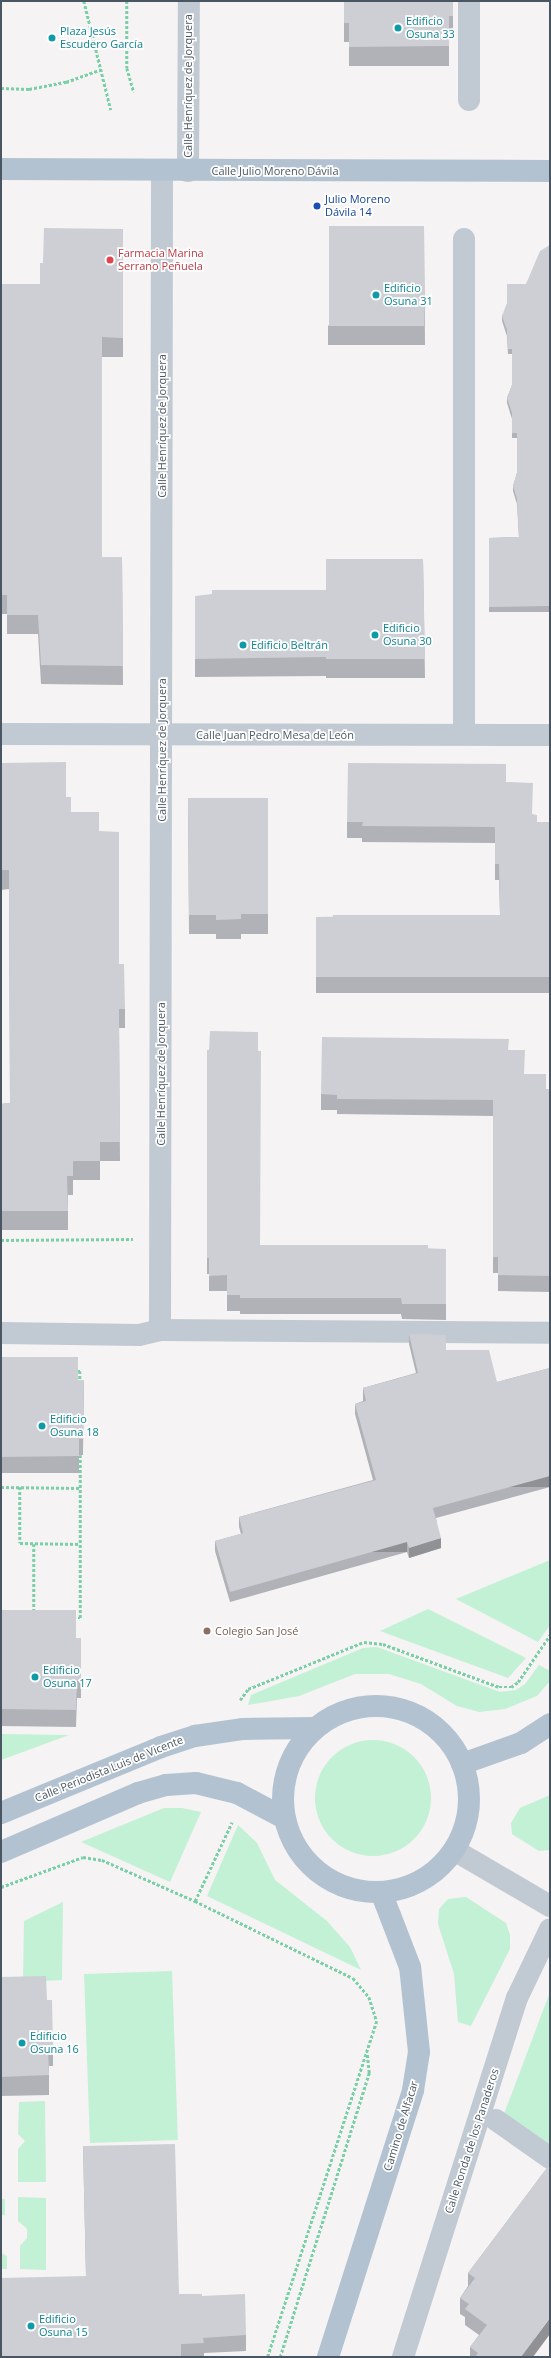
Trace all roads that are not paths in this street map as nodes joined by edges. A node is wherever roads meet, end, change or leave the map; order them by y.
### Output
1 (189, 1) edge
2 (469, 1) edge
3 (469, 100) dead end
4 (1, 169) edge
5 (162, 170) junction
6 (188, 171) junction
7 (550, 171) edge
8 (464, 239) dead end
9 (1, 734) edge
10 (464, 734) junction
11 (550, 734) edge
12 (162, 735) junction
13 (160, 1330) junction
14 (1, 1333) edge
15 (550, 1333) edge
16 (550, 1724) edge
17 (315, 1728) junction
18 (462, 1764) junction
19 (1, 1813) edge
20 (284, 1818) junction
21 (454, 1850) junction
22 (1, 1852) edge
23 (382, 1892) junction
24 (550, 1906) edge
25 (550, 1929) edge
26 (496, 2120) dead end
27 (550, 2158) edge
28 (328, 2357) edge
29 (403, 2357) edge

1 - 6 street, Calle Henríquez de Jorquera
2 - 3 street
4 - 5 main road, Calle Julio Moreno Dávila
5 - 6 main road, Calle Julio Moreno Dávila
5 - 12 street, Calle Henríquez de Jorquera
6 - 7 main road, Calle Julio Moreno Dávila
8 - 10 street
9 - 12 street, Calle Juan Pedro Mesa de León
10 - 11 street, Calle Juan Pedro Mesa de León
10 - 12 street, Calle Juan Pedro Mesa de León
12 - 13 street, Calle Henríquez de Jorquera
13 - 14 street
13 - 15 street
16 - 18 main road
17 - 18 main road
17 - 19 main road, Calle Periodista Luis de Vicente
17 - 20 main road
18 - 21 main road
20 - 22 main road
20 - 23 main road
21 - 23 main road
21 - 24 street
23 - 28 main road, Camino de Alfacar
25 - 29 street, Calle Ronda de los Panaderos
26 - 27 street

